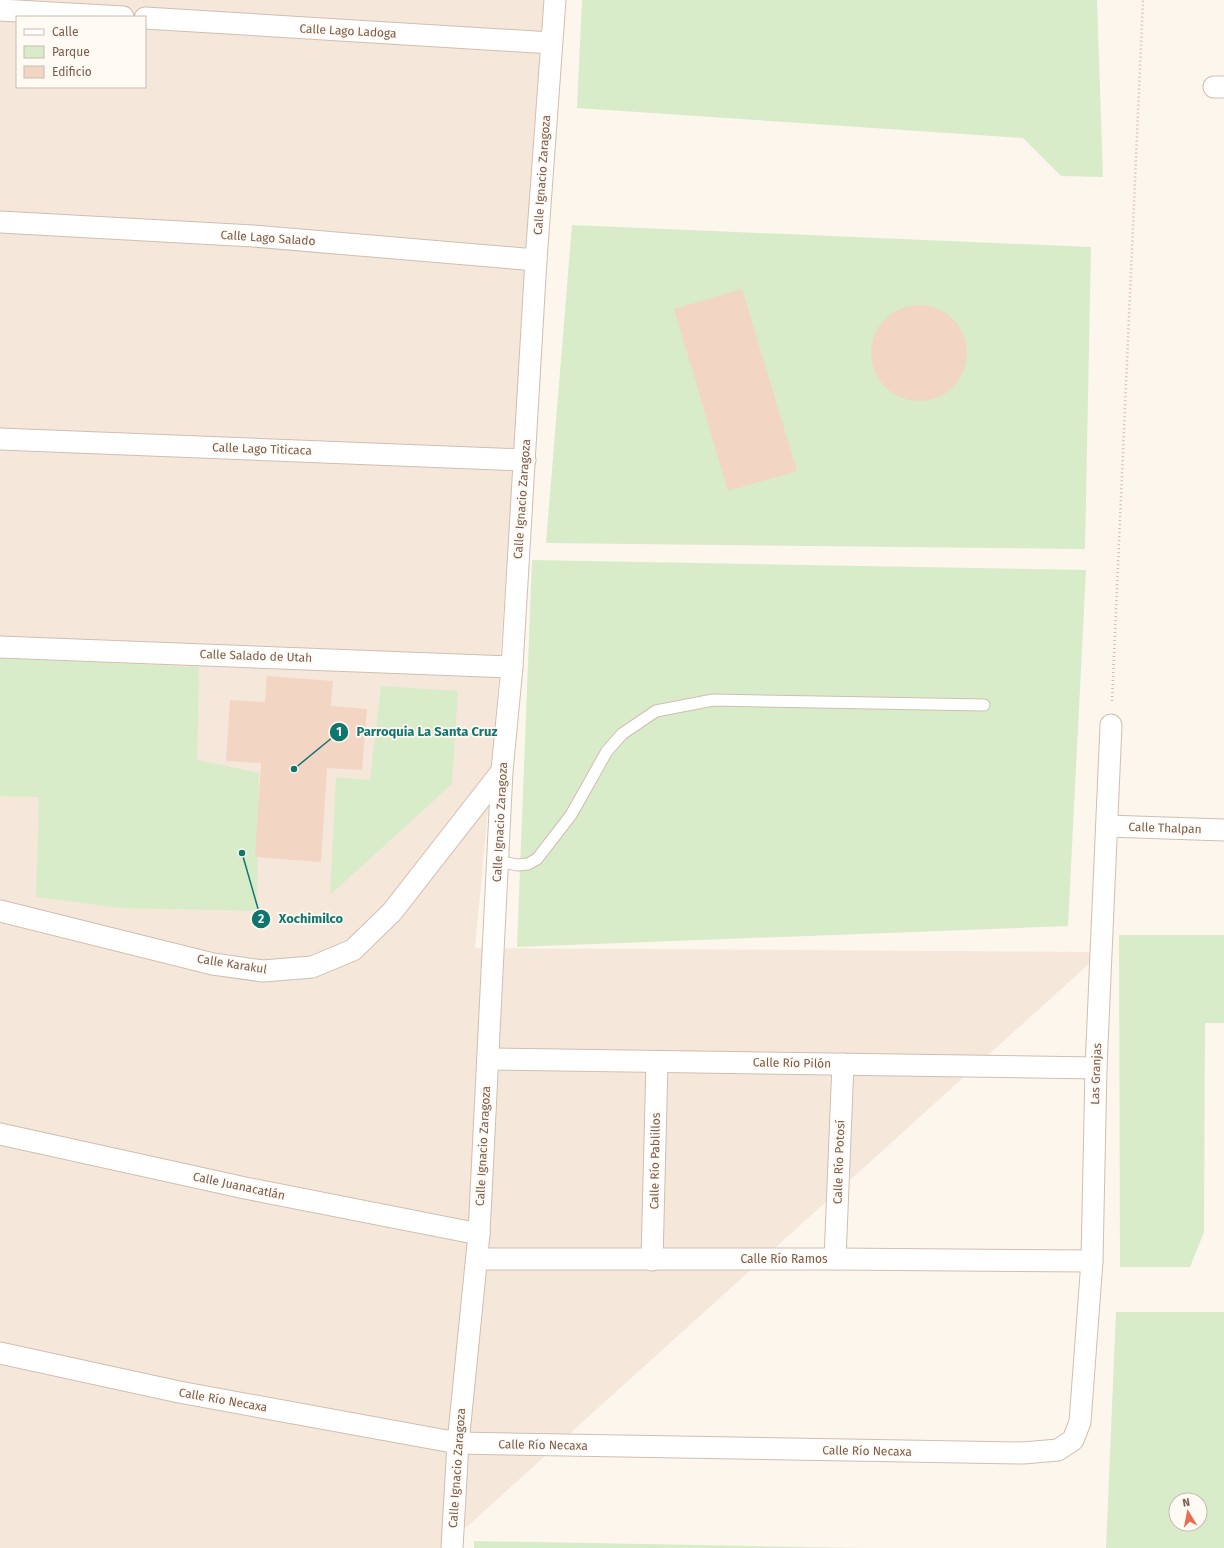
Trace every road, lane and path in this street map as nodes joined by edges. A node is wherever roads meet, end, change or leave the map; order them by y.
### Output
1 (554, 0) edge
2 (1143, 0) edge
3 (0, 10) edge
4 (105, 16) edge
5 (146, 18) edge
6 (551, 43) junction
7 (0, 222) edge
8 (536, 260) junction
9 (0, 439) edge
10 (525, 460) junction
11 (0, 647) edge
12 (512, 667) junction
13 (984, 704) dead end
14 (1111, 725) joint
15 (502, 771) junction
16 (1107, 826) junction
17 (1224, 830) edge
18 (497, 861) junction
19 (0, 911) edge
20 (488, 1059) junction
21 (657, 1062) junction
22 (843, 1064) junction
23 (1096, 1068) junction
24 (0, 1134) edge
25 (479, 1234) junction
26 (477, 1259) junction
27 (835, 1259) junction
28 (652, 1260) junction
29 (1092, 1261) junction
30 (0, 1353) edge
31 (1080, 1422) joint
32 (458, 1443) junction
33 (452, 1548) edge

1 - 6 street, Calle Ignacio Zaragoza
2 - 14 path
3 - 4 street
5 - 6 street, Calle Lago Ladoga
6 - 8 street, Calle Ignacio Zaragoza
7 - 8 street, Calle Lago Salado
8 - 10 street, Calle Ignacio Zaragoza
9 - 10 street, Calle Lago Titicaca
10 - 12 street, Calle Ignacio Zaragoza
11 - 12 street, Calle Salado de Utah
12 - 15 street, Calle Ignacio Zaragoza
13 - 18 lane
14 - 16 street, Las Granjas
15 - 18 street, Calle Ignacio Zaragoza
15 - 19 street, Calle Karakul
16 - 17 street, Calle Thalpan
16 - 23 street, Las Granjas
18 - 20 street, Calle Ignacio Zaragoza
20 - 21 street, Calle Río Pilón
20 - 25 street, Calle Ignacio Zaragoza
21 - 22 street, Calle Río Pilón
21 - 28 street, Calle Río Pablillos
22 - 23 street, Calle Río Pilón
22 - 27 street, Calle Río Potosí
23 - 29 street, Las Granjas
24 - 25 street, Calle Juanacatlán
25 - 26 street, Calle Ignacio Zaragoza
26 - 28 street, Calle Río Ramos
26 - 32 street, Calle Ignacio Zaragoza
27 - 28 street, Calle Río Ramos
27 - 29 street, Calle Río Ramos
29 - 31 street, Las Granjas
30 - 32 street, Calle Río Necaxa
31 - 32 street, Calle Río Necaxa
32 - 33 street, Calle Ignacio Zaragoza

